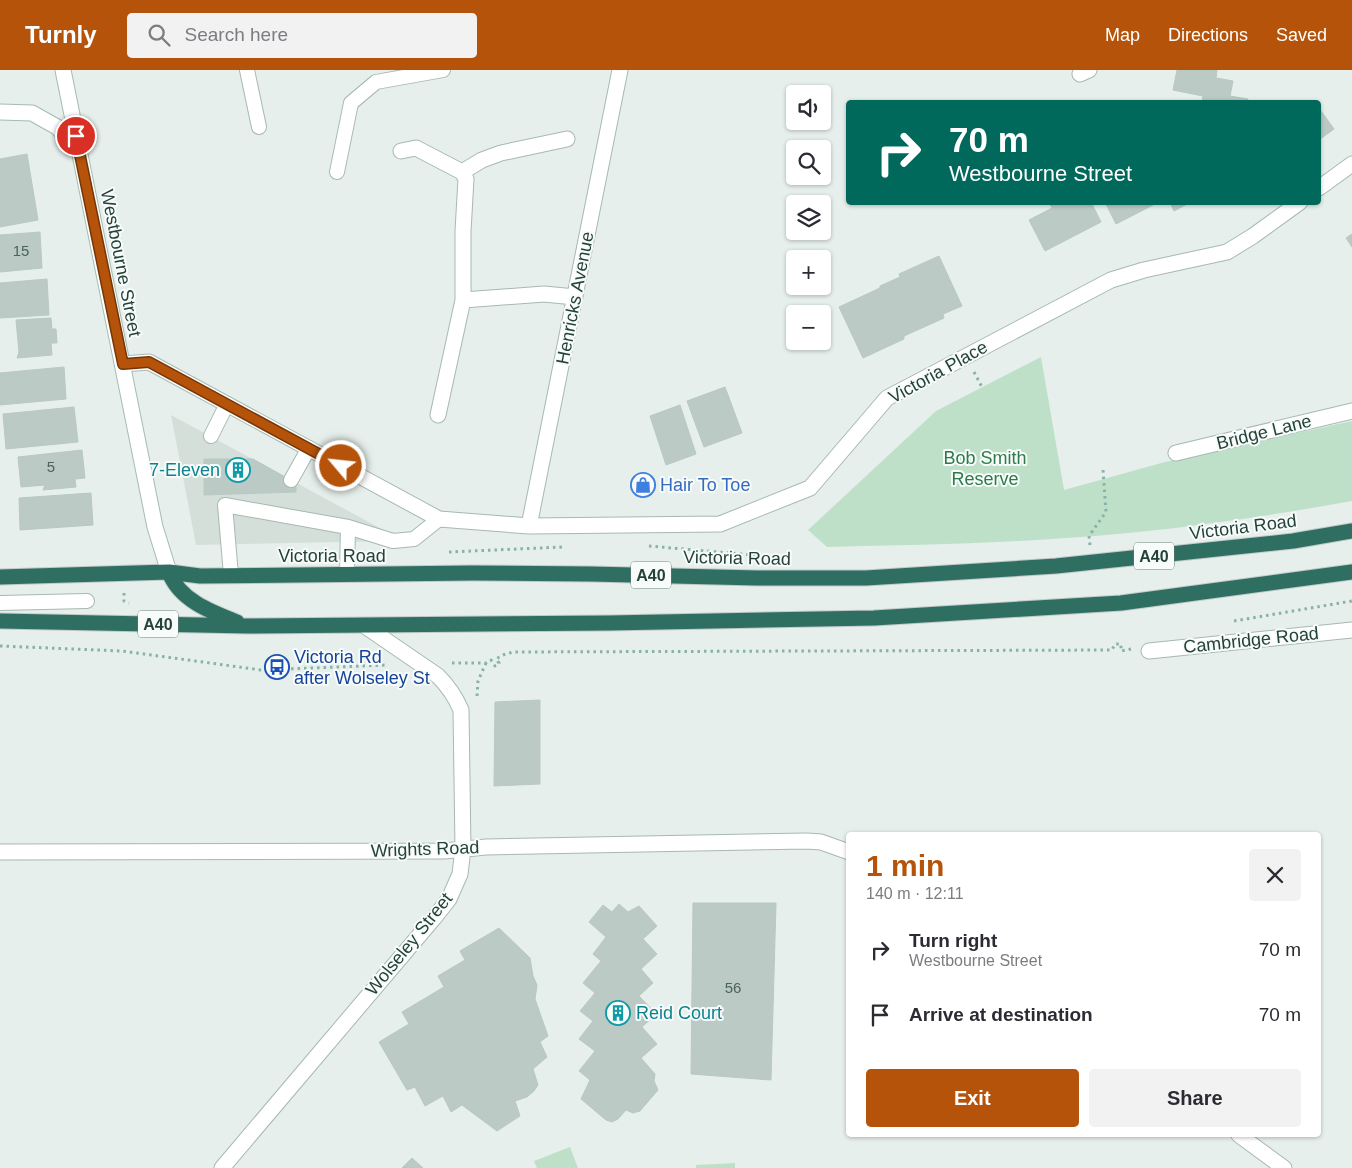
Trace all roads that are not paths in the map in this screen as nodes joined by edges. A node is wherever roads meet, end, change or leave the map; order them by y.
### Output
1 (63, 70) edge
2 (247, 70) edge
3 (443, 70) edge
4 (620, 70) edge
5 (0, 112) edge
6 (258, 127) dead end
7 (567, 139) dead end
8 (401, 151) dead end
9 (80, 152) junction
10 (1352, 164) edge
11 (337, 172) dead end
12 (462, 172) junction
13 (1321, 187) edge
14 (1296, 205) edge
15 (575, 297) junction
16 (463, 300) junction
17 (123, 364) junction
18 (227, 404) junction
19 (1352, 411) edge
20 (438, 416) dead end
21 (211, 436) dead end
22 (309, 448) junction
23 (1176, 453) dead end
24 (291, 480) dead end
25 (439, 519) junction
26 (529, 526) junction
27 (348, 527) junction
28 (1352, 531) edge
29 (169, 572) junction
30 (1352, 572) edge
31 (347, 574) junction
32 (231, 575) junction
33 (0, 577) edge
34 (87, 601) dead end
35 (0, 603) edge
36 (0, 621) edge
37 (248, 626) junction
38 (365, 626) junction
39 (1352, 630) edge
40 (1149, 651) dead end
41 (463, 849) junction
42 (846, 851) edge
43 (0, 852) edge
44 (1242, 1137) edge
45 (222, 1168) edge
46 (1284, 1168) edge

1 - 9 street, Westbourne Street
2 - 6 lane
3 - 11 lane
4 - 15 street, Henricks Avenue
5 - 9 street
7 - 12 street
8 - 12 street
9 - 17 street, Westbourne Street
10 - 13 street
12 - 16 street
14 - 26 street, Victoria Place
15 - 16 street
15 - 26 street, Henricks Avenue
16 - 20 street
17 - 18 street
17 - 29 street, Westbourne Street
18 - 21 lane
18 - 22 street
19 - 23 street, Bridge Lane
22 - 24 lane
22 - 25 street
25 - 26 street, Victoria Place
25 - 27 lane
27 - 31 lane
27 - 32 lane
28 - 31 highway, Victoria Road / A40
29 - 32 highway, Victoria Road / A40
29 - 33 highway, Victoria Road / A40
29 - 37 highway, Westbourne Street
30 - 38 highway, A40
31 - 32 highway, Victoria Road / A40
34 - 35 lane
36 - 37 highway, A40
37 - 38 highway, A40
38 - 41 street, Wolseley Street
39 - 40 street, Cambridge Road
41 - 42 street, Wrights Road
41 - 43 street, Wrights Road
41 - 45 street, Wolseley Street
44 - 46 street

